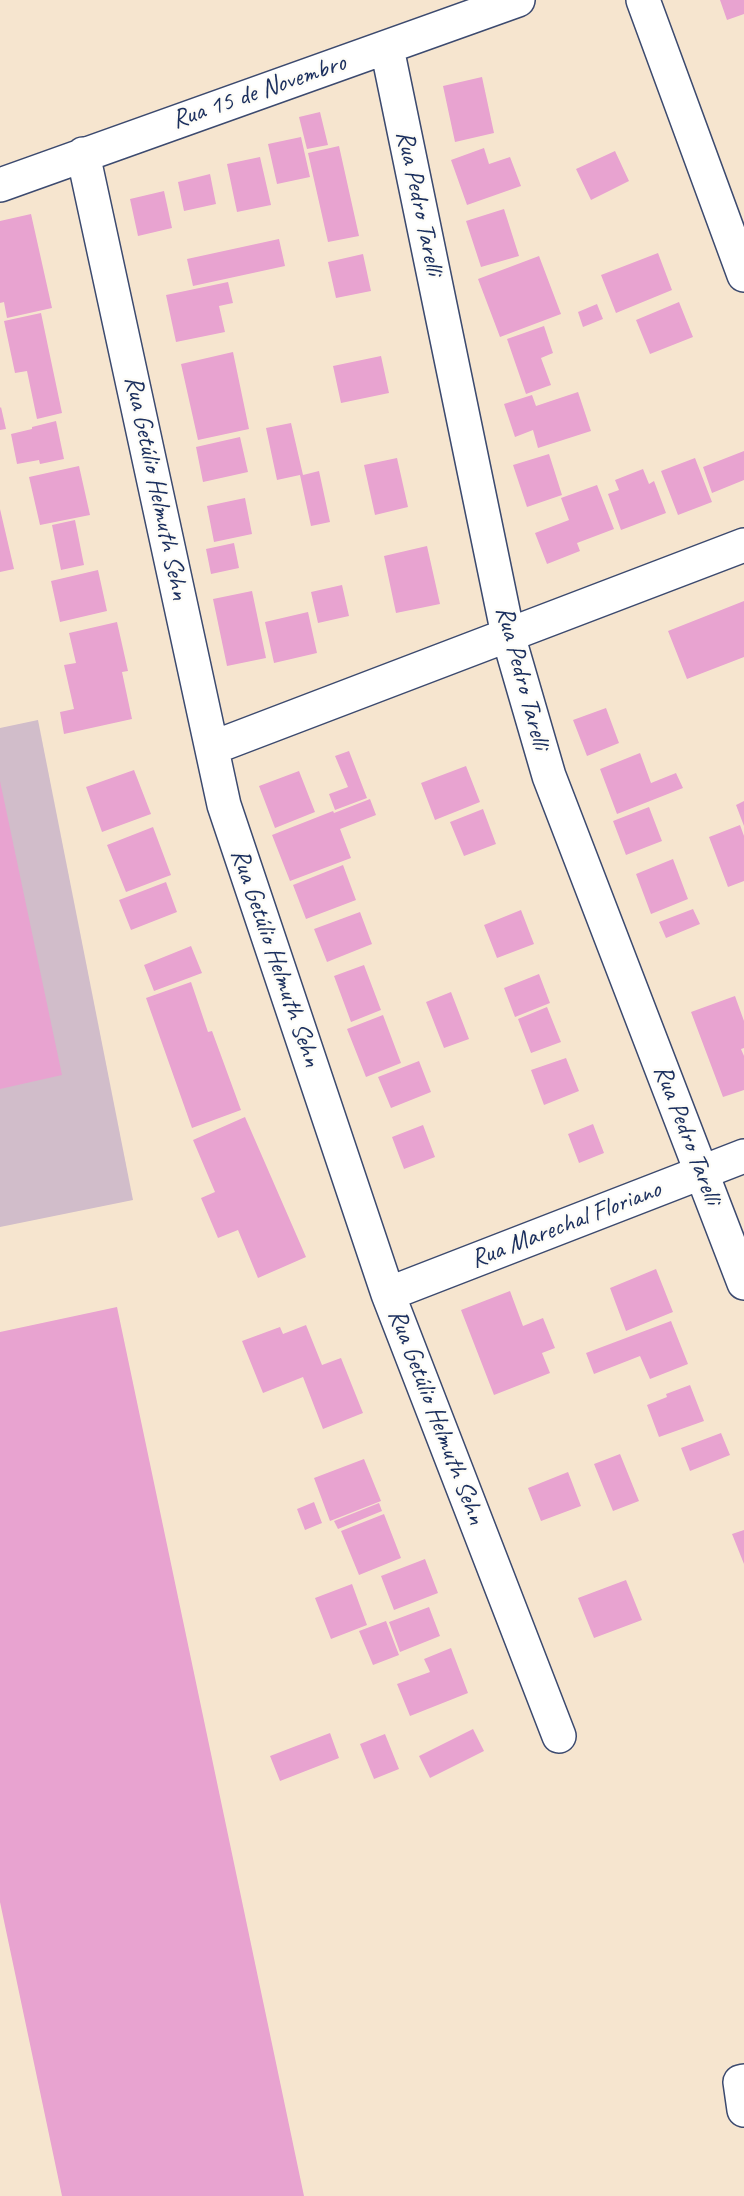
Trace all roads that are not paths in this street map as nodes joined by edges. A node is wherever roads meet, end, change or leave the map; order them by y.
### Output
1 (518, 0) edge
2 (643, 0) edge
3 (387, 48) junction
4 (83, 154) junction
5 (0, 185) edge
6 (744, 275) edge
7 (744, 545) edge
8 (508, 635) junction
9 (212, 748) junction
10 (744, 1156) edge
11 (701, 1172) junction
12 (744, 1283) edge
13 (388, 1294) junction
14 (559, 1736) dead end

1 - 3 street, Rua 15 de Novembro
2 - 6 street
3 - 4 street, Rua 15 de Novembro
3 - 8 street, Rua Pedro Tarelli
4 - 5 street, Rua 15 de Novembro
4 - 9 street, Rua Getúlio Helmuth Sehn
7 - 8 street
8 - 9 street
8 - 11 street, Rua Pedro Tarelli
9 - 13 street, Rua Getúlio Helmuth Sehn
10 - 11 street, Rua Marechal Floriano
11 - 12 street, Rua Pedro Tarelli
11 - 13 street, Rua Marechal Floriano
13 - 14 street, Rua Getúlio Helmuth Sehn

